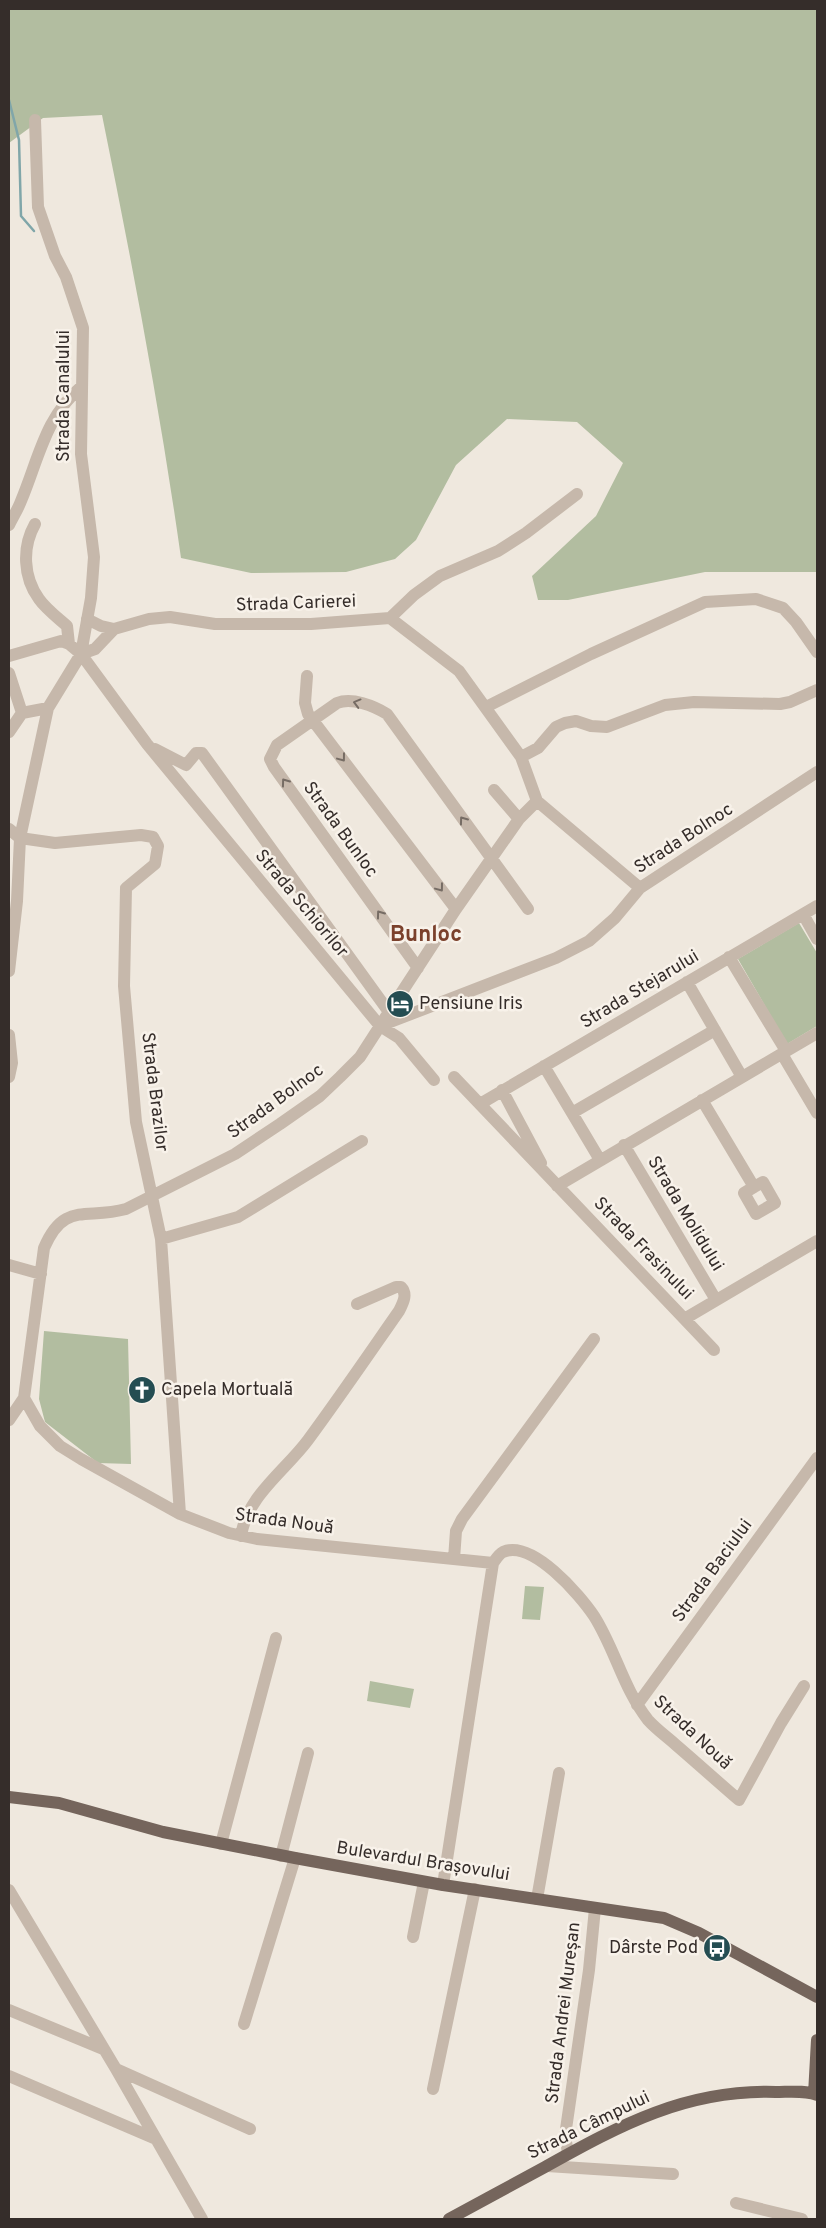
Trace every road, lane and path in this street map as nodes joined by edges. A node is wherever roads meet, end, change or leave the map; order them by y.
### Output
1 (34, 120) dead end
2 (82, 386) junction
3 (577, 494) dead end
4 (35, 524) dead end
5 (9, 525) edge
6 (390, 618) junction
7 (87, 619) junction
8 (114, 629) junction
9 (69, 644) junction
10 (817, 652) edge
11 (81, 654) junction
12 (9, 656) edge
13 (9, 673) edge
14 (306, 676) dead end
15 (817, 690) edge
16 (48, 708) junction
17 (486, 708) junction
18 (22, 713) junction
19 (313, 720) junction
20 (9, 732) edge
21 (147, 744) junction
22 (521, 757) junction
23 (817, 772) edge
24 (494, 790) dead end
25 (537, 801) junction
26 (519, 820) junction
27 (9, 829) edge
28 (20, 838) junction
29 (490, 860) junction
30 (640, 888) junction
31 (817, 906) edge
32 (456, 909) junction
33 (528, 909) dead end
34 (803, 914) junction
35 (817, 939) edge
36 (729, 957) junction
37 (418, 968) junction
38 (9, 971) edge
39 (687, 982) junction
40 (389, 1012) junction
41 (380, 1026) junction
42 (715, 1030) junction
43 (817, 1033) edge
44 (9, 1035) edge
45 (784, 1052) junction
46 (544, 1066) junction
47 (9, 1077) edge
48 (454, 1077) dead end
49 (742, 1077) junction
50 (434, 1080) dead end
51 (502, 1090) junction
52 (702, 1100) junction
53 (480, 1104) junction
54 (572, 1113) junction
55 (817, 1113) edge
56 (362, 1141) dead end
57 (624, 1145) junction
58 (600, 1160) junction
59 (545, 1173) junction
60 (556, 1186) junction
61 (754, 1187) dead end
62 (153, 1196) junction
63 (161, 1239) junction
64 (817, 1241) edge
65 (9, 1266) edge
66 (41, 1274) junction
67 (716, 1300) junction
68 (357, 1304) dead end
69 (686, 1318) junction
70 (594, 1339) dead end
71 (714, 1350) dead end
72 (24, 1398) junction
73 (9, 1420) edge
74 (817, 1458) edge
75 (180, 1514) junction
76 (241, 1536) junction
77 (454, 1559) junction
78 (493, 1563) junction
79 (276, 1638) dead end
80 (804, 1686) dead end
81 (637, 1705) junction
82 (308, 1753) dead end
83 (559, 1774) dead end
84 (9, 1797) edge
85 (221, 1844) junction
86 (281, 1856) junction
87 (295, 1858) junction
88 (424, 1882) junction
89 (443, 1885) junction
90 (9, 1890) edge
91 (475, 1890) junction
92 (537, 1899) junction
93 (595, 1908) junction
94 (412, 1937) dead end
95 (817, 1997) edge
96 (9, 2010) edge
97 (244, 2024) dead end
98 (817, 2040) edge
99 (103, 2049) junction
100 (116, 2069) junction
101 (9, 2076) edge
102 (433, 2089) dead end
103 (816, 2094) edge
104 (250, 2128) dead end
105 (156, 2139) junction
106 (568, 2153) junction
107 (547, 2166) junction
108 (673, 2174) dead end
109 (736, 2203) dead end
110 (452, 2218) edge
111 (202, 2219) edge
112 (802, 2219) edge

1 - 2 street, Strada Canalului
2 - 5 street
2 - 7 street, Strada Canalului
3 - 6 street
4 - 9 street
6 - 8 street, Strada Carierei
6 - 17 street
7 - 8 street
7 - 11 street, Strada Canalului
8 - 11 street
9 - 11 street, Strada Schiorilor
9 - 12 street
10 - 17 street
11 - 16 street
11 - 21 street, Strada Schiorilor
13 - 18 street
14 - 19 street
15 - 22 street
16 - 18 street
16 - 28 street
17 - 22 street
18 - 20 street
29 -> 19 street, Strada Bunloc
19 -> 32 street
37 -> 19 street, Strada Bunloc
21 - 40 street, Strada Schiorilor
21 - 41 street, Strada Schiorilor
22 - 25 street
23 - 30 street, Strada Bolnoc
24 - 26 street
25 - 26 street
25 - 30 street
26 - 29 street
27 - 28 street
28 - 38 street
28 - 62 street, Strada Brazilor
29 - 32 street
29 - 33 street
30 - 41 street, Strada Bolnoc
31 - 34 street, Strada Stejarului
32 - 37 street
34 - 35 street
34 - 36 street, Strada Stejarului
36 - 39 street, Strada Stejarului
36 - 45 street
37 - 40 street
39 - 42 street
39 - 46 street, Strada Stejarului
40 - 41 street
41 - 50 street, Strada Schiorilor
41 - 62 street, Strada Bolnoc
42 - 49 street
42 - 54 street
43 - 45 street, Strada Molidului
44 - 47 street
45 - 49 street, Strada Molidului
45 - 55 street
46 - 51 street, Strada Stejarului
46 - 54 street
48 - 53 street, Strada Frasinului
49 - 52 street, Strada Molidului
51 - 53 street, Strada Stejarului
51 - 59 street, Strada Frasinului
52 - 57 street, Strada Molidului
52 - 61 street
53 - 59 street, Strada Frasinului
54 - 58 street
56 - 63 street
57 - 58 street, Strada Molidului
57 - 67 street, Strada Molidului
58 - 60 street, Strada Molidului
59 - 60 street, Strada Frasinului
60 - 69 street, Strada Frasinului
62 - 63 street, Strada Brazilor
62 - 66 street, Strada Bolnoc
63 - 75 street, Strada Brazilor
64 - 67 street
65 - 66 street
66 - 72 street, Strada Bolnoc
67 - 69 street
68 - 76 street
69 - 71 street, Strada Frasinului
70 - 77 street
72 - 73 street, Strada Bolnoc
72 - 75 street, Strada Nouă
74 - 81 street, Strada Baciului
75 - 76 street, Strada Nouă
76 - 77 street, Strada Nouă
77 - 78 street, Strada Nouă
78 - 81 street, Strada Nouă
78 - 89 street
79 - 85 street
80 - 81 street, Strada Nouă
82 - 86 street
83 - 92 street
84 - 85 main road, Bulevardul Brașovului
85 - 86 main road, Bulevardul Brașovului
86 - 87 main road, Bulevardul Brașovului
87 - 88 main road, Bulevardul Brașovului
87 - 97 street
88 - 89 main road, Bulevardul Brașovului
88 - 94 street
89 - 91 main road, Bulevardul Brașovului
90 - 99 street
91 - 92 main road, Bulevardul Brașovului
91 - 102 street
92 - 93 main road, Bulevardul Brașovului
93 - 95 main road, Bulevardul Brașovului
93 - 106 street, Strada Andrei Mureșan
96 - 99 street
98 - 103 main road
99 - 100 street
100 - 104 street
100 - 105 street
101 - 105 street
103 - 106 main road, Strada Câmpului
105 - 111 street
106 - 107 main road, Strada Câmpului
107 - 108 street
107 - 110 main road, Strada Câmpului
109 - 112 street

